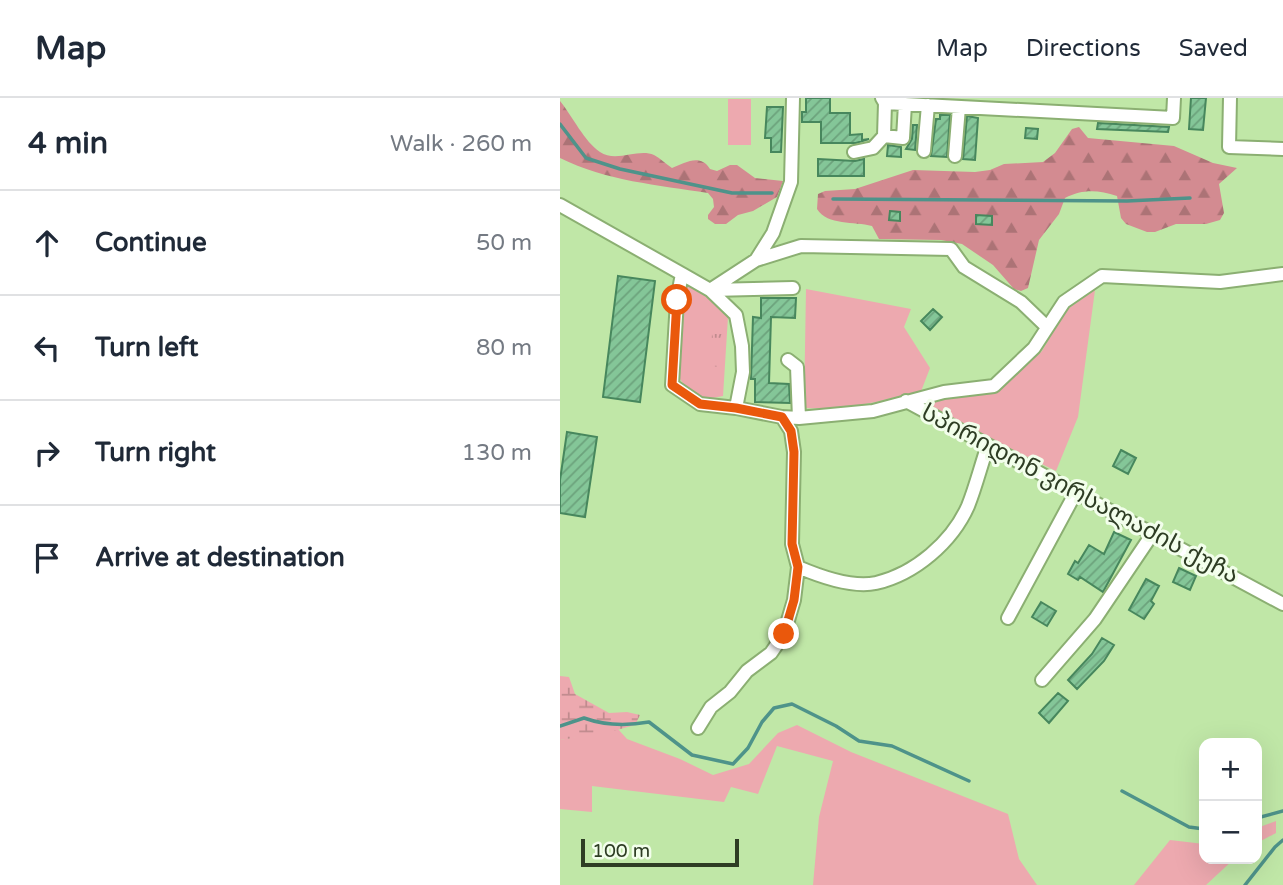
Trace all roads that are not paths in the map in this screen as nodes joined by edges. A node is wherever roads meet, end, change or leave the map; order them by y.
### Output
1 (793, 98) edge
2 (1174, 98) edge
3 (1230, 98) edge
4 (883, 101) edge
5 (905, 104) junction
6 (1027, 104) edge
7 (928, 105) junction
8 (959, 107) junction
9 (884, 136) junction
10 (1283, 149) edge
11 (924, 150) dead end
12 (854, 152) dead end
13 (956, 156) dead end
14 (560, 205) edge
15 (756, 260) junction
16 (682, 274) junction
17 (1283, 274) edge
18 (793, 288) dead end
19 (710, 290) junction
20 (1047, 327) junction
21 (788, 360) dead end
22 (906, 401) junction
23 (736, 408) junction
24 (782, 417) junction
25 (799, 418) junction
26 (988, 445) junction
27 (1076, 492) junction
28 (1153, 533) junction
29 (798, 567) junction
30 (1283, 604) edge
31 (1008, 618) dead end
32 (1042, 680) dead end
33 (698, 728) dead end

1 - 15 street
2 - 6 street
3 - 10 street
4 - 5 street
4 - 9 street
5 - 7 street
5 - 9 street
6 - 8 street
7 - 8 street
7 - 11 street
8 - 13 street
9 - 12 street
14 - 16 street
15 - 19 street
15 - 20 street
16 - 19 street
16 - 23 street, სპირიდონ ვირსალაძის ქუჩა
17 - 20 street
18 - 19 street
19 - 23 street
20 - 22 street
21 - 25 street
22 - 25 street, სპირიდონ ვირსალაძის ქუჩა
22 - 26 street, სპირიდონ ვირსალაძის ქუჩა
23 - 24 street, სპირიდონ ვირსალაძის ქუჩა
24 - 25 street, სპირიდონ ვირსალაძის ქუჩა
24 - 29 street
26 - 27 street, სპირიდონ ვირსალაძის ქუჩა
26 - 29 street
27 - 28 street, სპირიდონ ვირსალაძის ქუჩა
27 - 31 street
28 - 30 street, სპირიდონ ვირსალაძის ქუჩა
28 - 32 street
29 - 33 street

